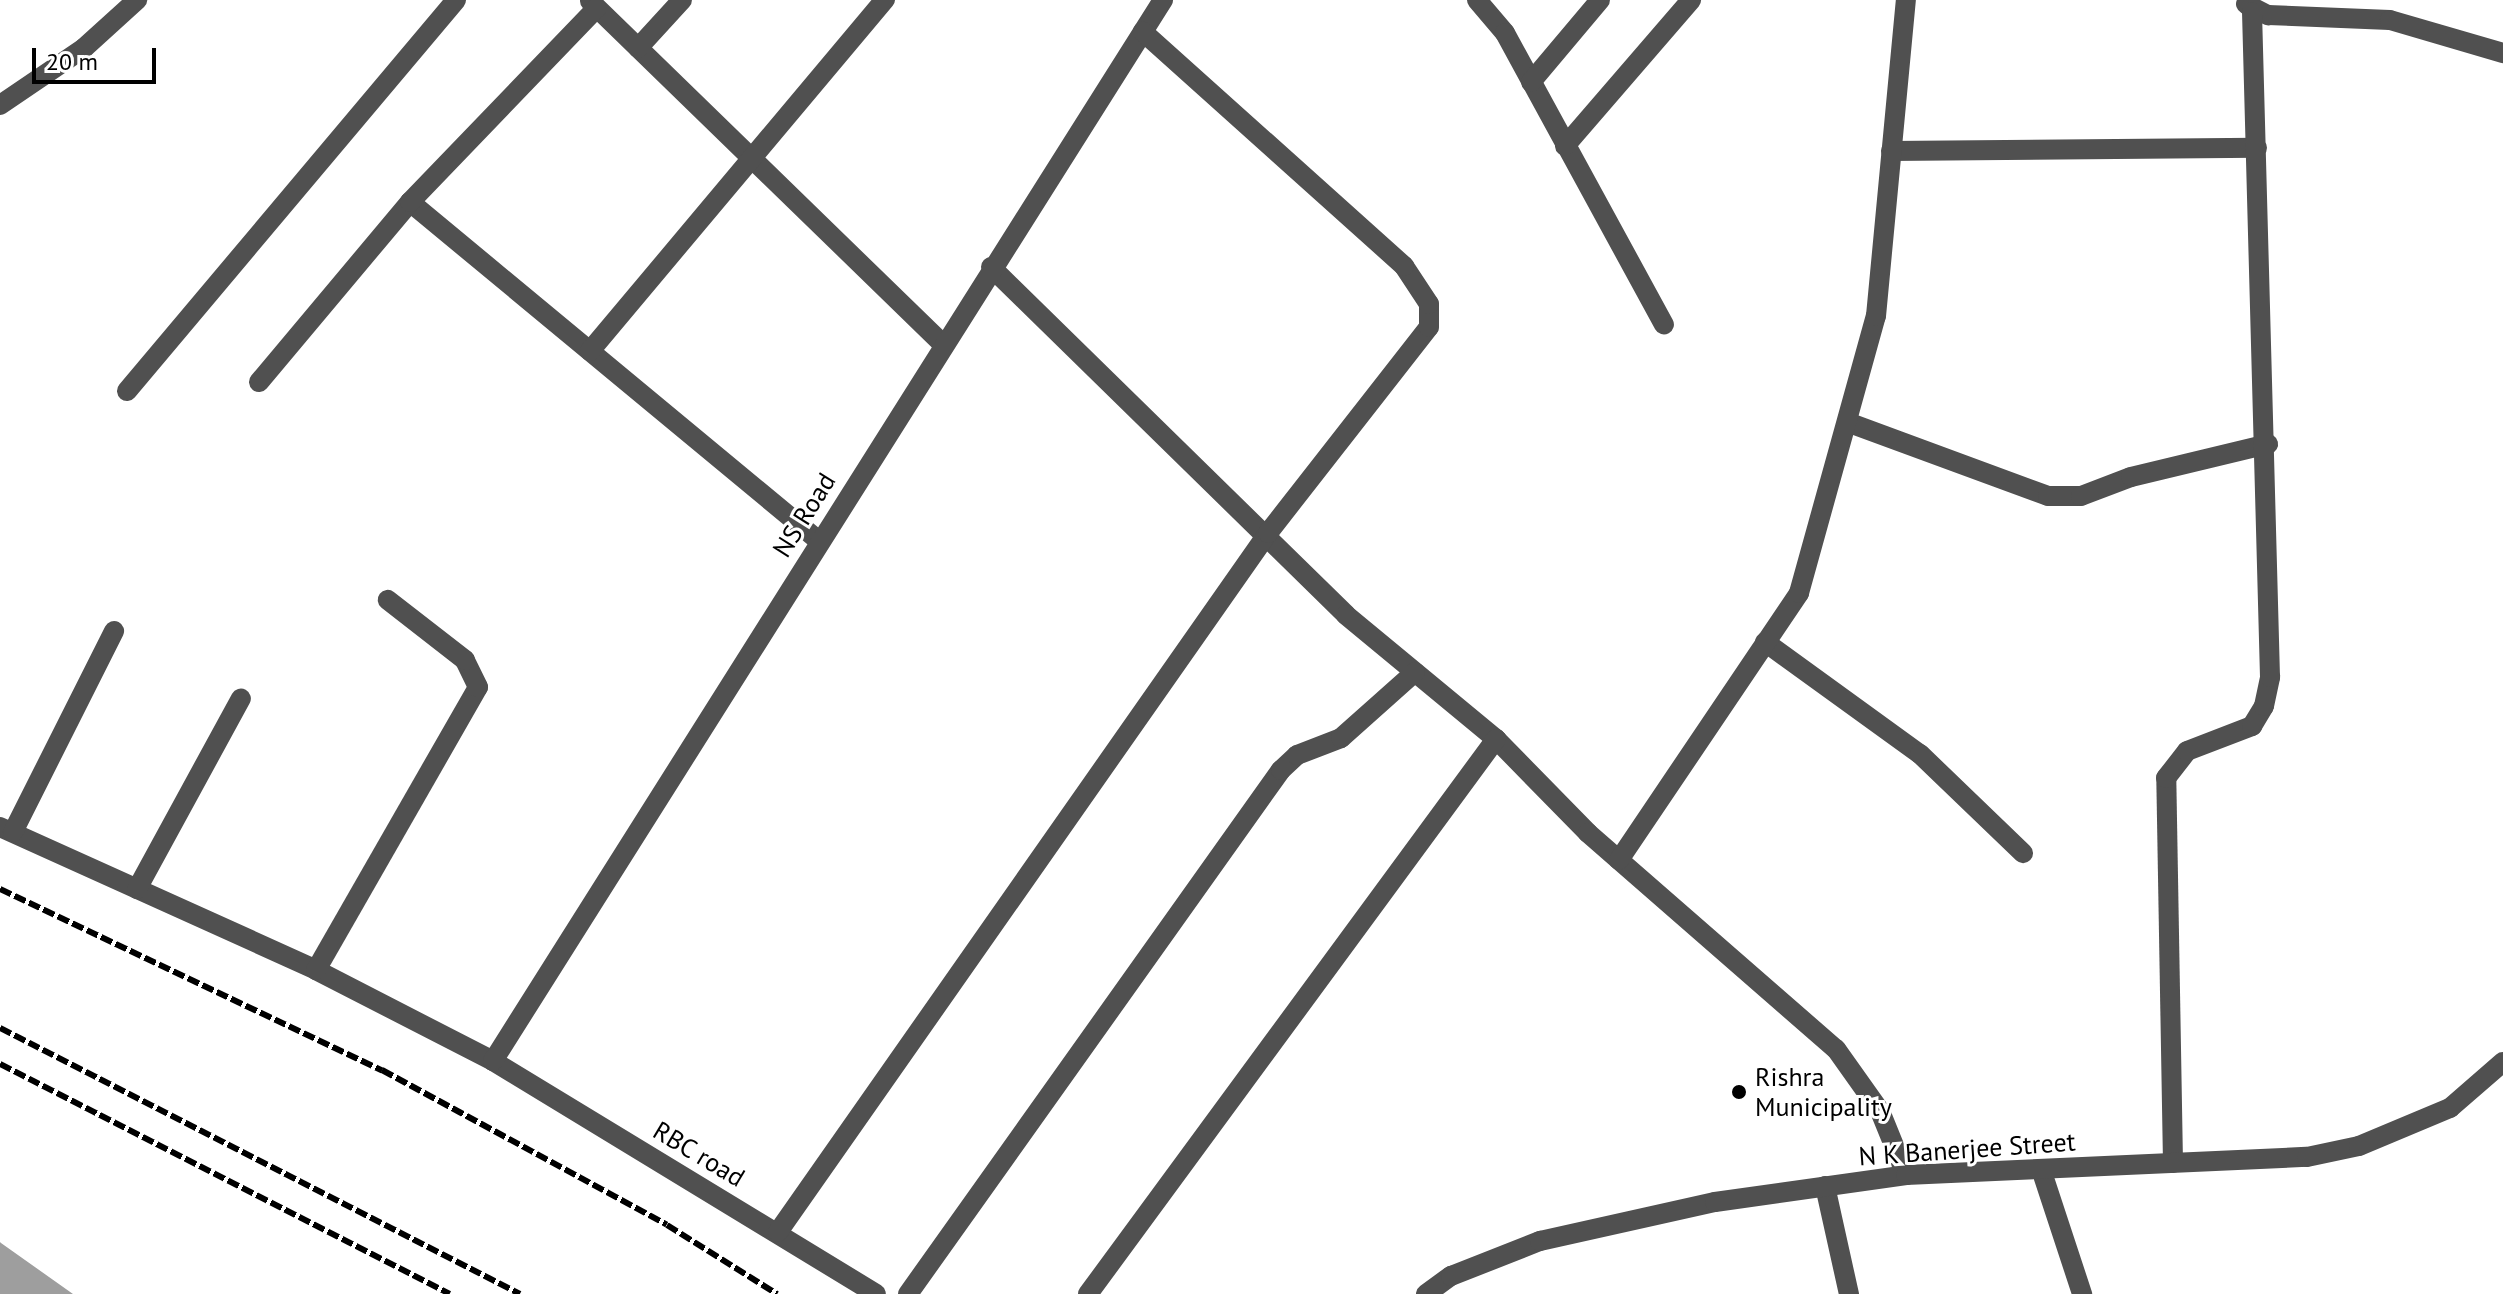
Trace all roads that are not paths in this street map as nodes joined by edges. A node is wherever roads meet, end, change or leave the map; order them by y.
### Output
1 (137, 0) edge
2 (456, 0) edge
3 (682, 0) edge
4 (885, 0) edge
5 (1163, 0) edge
6 (1477, 0) edge
7 (1600, 0) edge
8 (1691, 0) edge
9 (1906, 0) edge
10 (593, 4) edge
11 (2249, 6) edge
12 (1143, 32) junction
13 (638, 48) junction
14 (2503, 53) edge
15 (1531, 82) junction
16 (0, 105) edge
17 (1565, 146) junction
18 (2257, 148) junction
19 (1891, 151) junction
20 (751, 159) junction
21 (410, 202) junction
22 (991, 267) junction
23 (1664, 325) dead end
24 (943, 344) junction
25 (590, 351) junction
26 (259, 382) dead end
27 (127, 391) dead end
28 (1847, 422) junction
29 (2268, 444) junction
30 (1268, 533) junction
31 (819, 541) junction
32 (388, 600) dead end
33 (114, 631) dead end
34 (1765, 642) junction
35 (1415, 672) junction
36 (241, 698) dead end
37 (1496, 739) junction
38 (6, 830) edge
39 (2023, 853) dead end
40 (1619, 860) junction
41 (137, 889) junction
42 (316, 970) junction
43 (493, 1061) junction
44 (2503, 1062) edge
45 (2173, 1163) junction
46 (2041, 1169) junction
47 (1906, 1175) junction
48 (1825, 1186) junction
49 (778, 1232) junction
50 (876, 1294) edge
51 (908, 1294) edge
52 (1088, 1294) edge
53 (1426, 1294) edge
54 (1849, 1294) edge
55 (2082, 1294) edge

1 - 16 street
2 - 27 street
3 - 13 street
4 - 20 street
5 - 12 street, NS Road
6 - 15 street
7 - 15 street
8 - 17 street
9 - 19 street
10 - 13 street
10 - 21 street
11 - 14 street
11 - 18 street
12 - 22 street, NS Road
12 - 30 street
13 - 20 street
15 - 17 street
17 - 23 street
18 - 19 street
18 - 29 street
19 - 28 street
20 - 24 street
20 - 25 street
21 - 25 street
21 - 26 street
22 - 24 street, NS Road
22 - 30 street
24 - 31 street, NS Road
25 - 31 street
28 - 29 street
28 - 34 street
29 - 45 street
30 - 35 street
30 - 49 street
31 - 43 street, NS Road
32 - 42 street
33 - 38 street
34 - 39 street
34 - 40 street
35 - 37 street
35 - 51 street
36 - 41 street
37 - 40 street
37 - 52 street
38 - 41 street, RBC road
40 - 47 street
41 - 42 street, RBC road
42 - 43 street, RBC road
43 - 49 street, RBC road
44 - 45 street, N K Banerjee Street
45 - 46 street, N K Banerjee Street
46 - 47 street, N K Banerjee Street
46 - 55 street
47 - 48 street, N K Banerjee Street
48 - 53 street, N K Banerjee Street
48 - 54 street
49 - 50 street, RBC road

